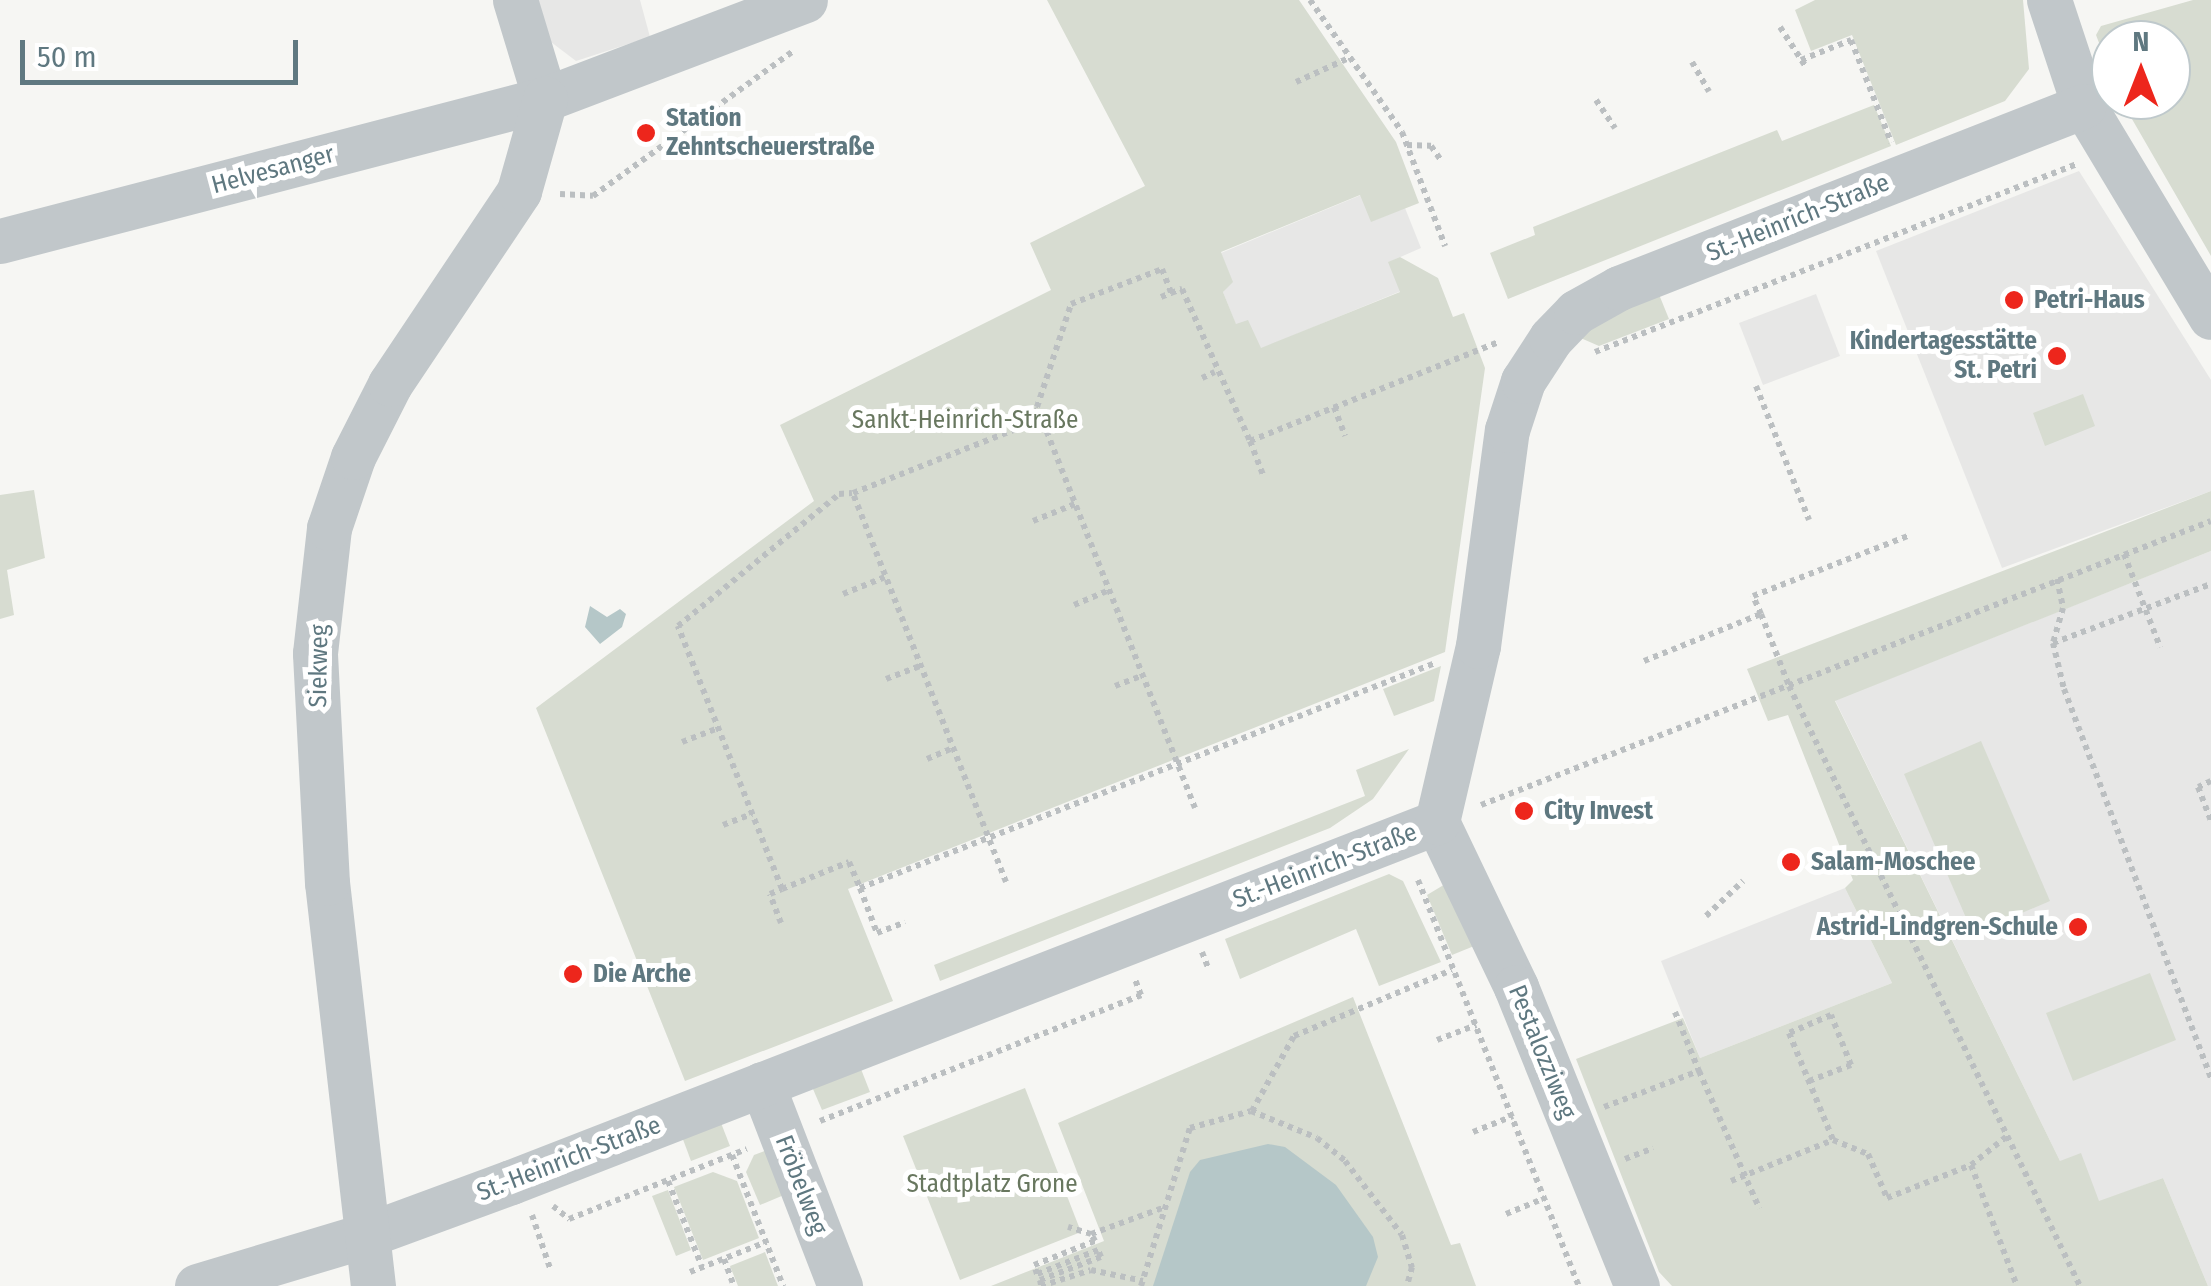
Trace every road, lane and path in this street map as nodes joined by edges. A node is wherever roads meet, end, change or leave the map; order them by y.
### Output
1 (515, 0) edge
2 (1310, 0) edge
3 (2049, 0) edge
4 (808, 20) edge
5 (1780, 27) dead end
6 (1349, 58) junction
7 (1692, 62) dead end
8 (1296, 82) dead end
9 (1709, 91) dead end
10 (545, 99) junction
11 (1596, 100) dead end
12 (2084, 106) junction
13 (1615, 128) dead end
14 (1407, 144) junction
15 (2109, 151) junction
16 (1442, 162) dead end
17 (1905, 176) junction
18 (519, 192) junction
19 (0, 241) edge
20 (1444, 246) dead end
21 (1172, 293) junction
22 (1161, 297) dead end
23 (2211, 317) edge
24 (1500, 342) dead end
25 (1544, 349) junction
26 (1215, 372) junction
27 (1202, 378) dead end
28 (1756, 386) dead end
29 (1334, 407) junction
30 (1042, 419) junction
31 (1345, 436) dead end
32 (1250, 440) junction
33 (1264, 474) dead end
34 (853, 493) junction
35 (1075, 504) junction
36 (1810, 520) dead end
37 (1032, 521) dead end
38 (2211, 521) edge
39 (1908, 536) dead end
40 (2124, 554) junction
41 (885, 577) junction
42 (2057, 579) junction
43 (2211, 584) edge
44 (1110, 590) junction
45 (843, 594) dead end
46 (1074, 605) dead end
47 (2145, 607) junction
48 (1761, 614) junction
49 (2053, 643) junction
50 (1478, 646) junction
51 (2160, 646) dead end
52 (1644, 661) dead end
53 (920, 666) junction
54 (1142, 675) junction
55 (886, 678) dead end
56 (1114, 686) dead end
57 (1789, 686) junction
58 (718, 728) junction
59 (682, 742) dead end
60 (953, 748) junction
61 (927, 759) dead end
62 (1178, 764) junction
63 (2211, 781) edge
64 (1195, 808) dead end
65 (752, 814) junction
66 (2211, 820) edge
67 (1437, 822) junction
68 (724, 825) dead end
69 (988, 838) junction
70 (1743, 881) dead end
71 (1006, 882) dead end
72 (860, 888) junction
73 (782, 889) junction
74 (1706, 916) dead end
75 (904, 922) dead end
76 (781, 923) dead end
77 (1500, 951) junction
78 (1452, 970) junction
79 (1675, 1012) dead end
80 (1476, 1024) junction
81 (1437, 1040) dead end
82 (1699, 1072) junction
83 (2211, 1078) edge
84 (1809, 1081) junction
85 (762, 1084) junction
86 (1252, 1111) junction
87 (1512, 1116) junction
88 (1570, 1120) junction
89 (1473, 1132) dead end
90 (2006, 1138) junction
91 (1832, 1140) junction
92 (732, 1155) dead end
93 (1971, 1165) junction
94 (1740, 1177) junction
95 (668, 1180) dead end
96 (1731, 1180) dead end
97 (1545, 1198) junction
98 (1166, 1207) junction
99 (1759, 1208) dead end
100 (1506, 1214) dead end
101 (1068, 1228) dead end
102 (1091, 1234) junction
103 (366, 1236) junction
104 (766, 1242) junction
105 (724, 1259) junction
106 (702, 1267) junction
107 (690, 1272) dead end
108 (1142, 1284) edge
109 (197, 1286) edge
110 (373, 1286) edge
111 (734, 1286) edge
112 (783, 1286) edge
113 (840, 1286) edge
114 (1040, 1286) edge
115 (1406, 1286) edge
116 (1580, 1286) edge
117 (1637, 1286) edge
118 (2017, 1286) edge
119 (2080, 1286) edge

1 - 10 street
2 - 6 path
3 - 12 street
4 - 10 street, Helvesanger
4 - 18 path
5 - 17 path
6 - 8 path
6 - 14 path
7 - 9 path
10 - 18 street, Siekweg
10 - 19 street, Helvesanger
11 - 13 path
12 - 15 street
12 - 17 street, St.-Heinrich-Straße
14 - 16 path
14 - 20 path
15 - 23 street
15 - 25 path
17 - 25 street, St.-Heinrich-Straße
18 - 103 street, Siekweg
21 - 22 path
21 - 26 path
21 - 30 path
24 - 29 path
25 - 50 street, St.-Heinrich-Straße
26 - 27 path
26 - 32 path
28 - 36 path
29 - 31 path
29 - 32 path
30 - 34 path
30 - 35 path
32 - 33 path
34 - 41 path
34 - 58 path
35 - 37 path
35 - 44 path
38 - 40 path
39 - 48 path
40 - 42 path
40 - 47 path
41 - 45 path
41 - 53 path
42 - 49 path
42 - 57 path
43 - 47 path
44 - 46 path
44 - 54 path
47 - 49 path
47 - 51 path
48 - 52 path
48 - 57 path
49 - 83 path
50 - 62 path
50 - 67 street, St.-Heinrich-Straße
53 - 55 path
53 - 60 path
54 - 56 path
54 - 62 path
57 - 67 path
57 - 90 path
58 - 59 path
58 - 65 path
60 - 61 path
60 - 69 path
62 - 64 path
62 - 69 path
63 - 66 path
65 - 68 path
65 - 73 path
67 - 77 street, Pestalozziweg
67 - 78 path
67 - 85 street, St.-Heinrich-Straße
69 - 71 path
69 - 72 path
70 - 74 path
72 - 73 path
72 - 75 path
73 - 76 path
77 - 78 path
77 - 88 street, Pestalozziweg
78 - 80 path
78 - 86 path
79 - 82 path
80 - 81 path
80 - 87 path
82 - 88 path
82 - 94 path
84 - 84 path
84 - 91 path
85 - 103 street, St.-Heinrich-Straße
85 - 113 street, Fröbelweg
86 - 98 path
86 - 115 path
87 - 89 path
87 - 97 path
88 - 117 street, Pestalozziweg
90 - 93 path
90 - 119 path
91 - 93 path
91 - 94 path
92 - 104 path
93 - 118 path
94 - 96 path
94 - 99 path
95 - 106 path
97 - 100 path
97 - 116 path
98 - 102 path
98 - 108 path
101 - 102 path
102 - 114 path
103 - 109 street, St.-Heinrich-Straße
103 - 110 street, Siekweg
104 - 105 path
104 - 112 path
105 - 106 path
105 - 111 path
106 - 107 path
108 - 114 path

